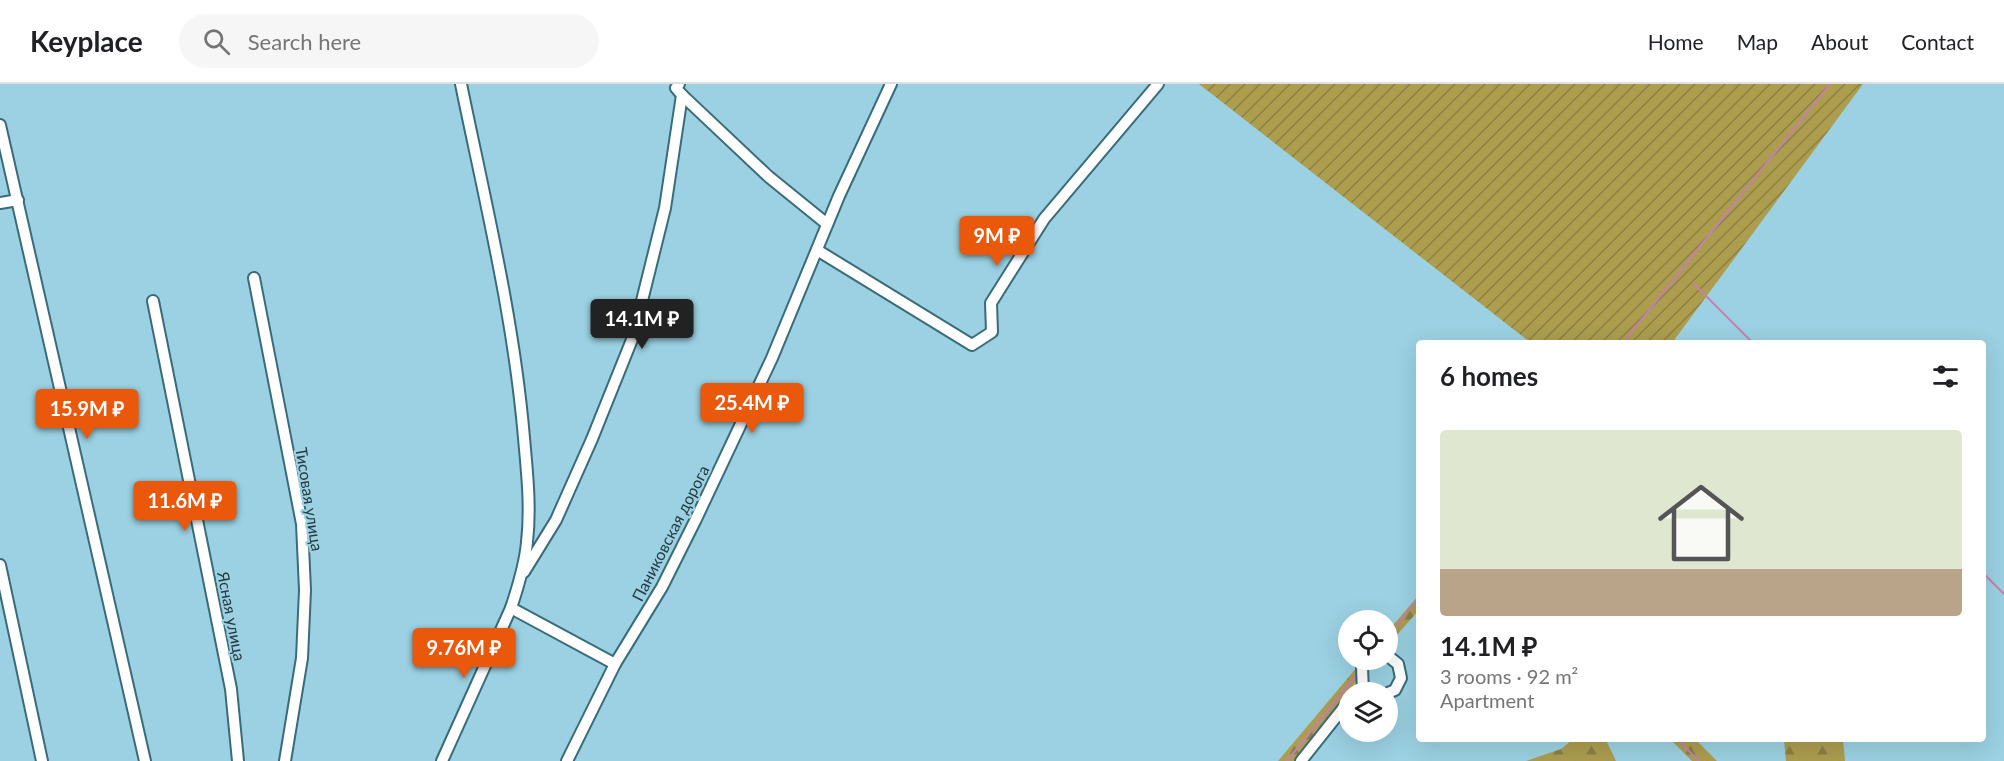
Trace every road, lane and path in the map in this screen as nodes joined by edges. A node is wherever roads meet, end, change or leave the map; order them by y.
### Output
1 (461, 84) edge
2 (891, 84) edge
3 (1158, 84) edge
4 (681, 89) edge
5 (0, 125) edge
6 (18, 200) junction
7 (0, 203) edge
8 (827, 225) junction
9 (817, 250) junction
10 (254, 279) dead end
11 (153, 301) dead end
12 (0, 565) edge
13 (521, 578) junction
14 (2, 579) edge
15 (511, 608) junction
16 (615, 664) junction
17 (1398, 664) edge
18 (1398, 684) edge
19 (1338, 715) edge
20 (42, 761) edge
21 (145, 761) edge
22 (238, 761) edge
23 (285, 761) edge
24 (442, 761) edge
25 (567, 761) edge
26 (1301, 761) edge

1 - 13 street
2 - 8 street, Паниковская дорога
3 - 9 street
4 - 8 street
4 - 13 street
5 - 6 street
6 - 7 street
6 - 21 street
8 - 9 street, Паниковская дорога
9 - 16 street, Паниковская дорога
10 - 23 street, Тисовая улица
11 - 22 street, Ясная улица
12 - 14 street
13 - 15 street
14 - 20 street
15 - 16 street
15 - 24 street
16 - 25 street, Паниковская дорога
17 - 18 street
19 - 26 street

